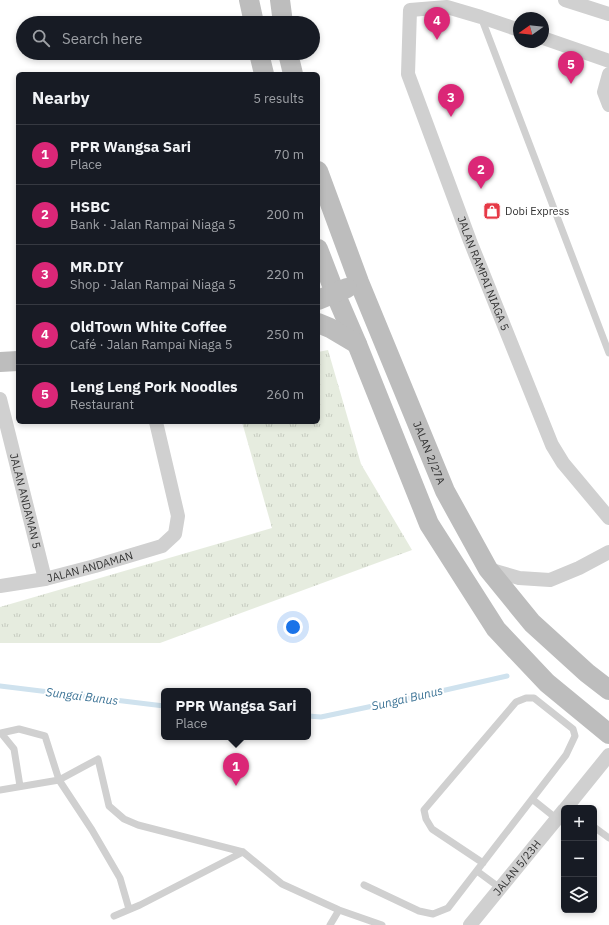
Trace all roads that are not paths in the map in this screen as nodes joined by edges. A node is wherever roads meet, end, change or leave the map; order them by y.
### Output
1 (250, 0) edge
2 (280, 0) edge
3 (565, 0) edge
4 (609, 14) edge
5 (253, 16) edge
6 (283, 16) edge
7 (481, 16) junction
8 (513, 28) edge
9 (549, 40) edge
10 (261, 60) edge
11 (290, 60) edge
12 (609, 61) edge
13 (264, 72) edge
14 (293, 72) edge
15 (609, 74) edge
16 (609, 105) edge
17 (320, 176) edge
18 (320, 261) edge
19 (360, 282) junction
20 (326, 297) edge
21 (320, 324) edge
22 (357, 344) junction
23 (609, 353) edge
24 (16, 361) edge
25 (0, 362) edge
26 (0, 399) edge
27 (156, 424) edge
28 (609, 518) edge
29 (609, 552) edge
30 (488, 569) junction
31 (45, 579) junction
32 (0, 586) edge
33 (609, 690) edge
34 (609, 734) edge
35 (609, 755) edge
36 (59, 780) junction
37 (20, 786) junction
38 (0, 790) edge
39 (532, 799) junction
40 (568, 805) edge
41 (560, 815) edge
42 (597, 829) edge
43 (609, 838) edge
44 (243, 852) junction
45 (483, 863) junction
46 (477, 871) junction
47 (364, 885) dead end
48 (500, 888) junction
49 (129, 910) junction
50 (339, 910) junction
51 (114, 916) dead end
52 (330, 925) edge
53 (382, 925) edge
54 (470, 925) edge

1 - 5 main road
2 - 6 main road
3 - 4 street
7 - 8 street
7 - 23 lane
7 - 28 street, JALAN RAMPAI NIAGA 5
9 - 12 street
10 - 13 main road
11 - 14 main road
15 - 16 street
17 - 19 main road, JALAN 2/27A
18 - 20 main road
19 - 20 main road
19 - 30 main road, JALAN 2/27A
20 - 22 main road
21 - 22 main road
22 - 34 main road
24 - 25 main road
26 - 31 street, JALAN ANDAMAN 5
27 - 31 street, JALAN ANDAMAN
29 - 30 street
30 - 33 main road, JALAN 2/27A
31 - 32 street, JALAN ANDAMAN
35 - 40 street
36 - 37 lane
36 - 37 lane
36 - 44 lane
36 - 49 lane
37 - 38 lane
39 - 41 lane
39 - 45 lane
39 - 45 lane
41 - 48 street, JALAN 5/23H
42 - 43 lane
44 - 49 lane
44 - 50 lane
45 - 46 lane
46 - 47 lane
46 - 48 lane
48 - 54 street, JALAN 5/23H
49 - 51 lane
50 - 52 lane
50 - 53 lane

